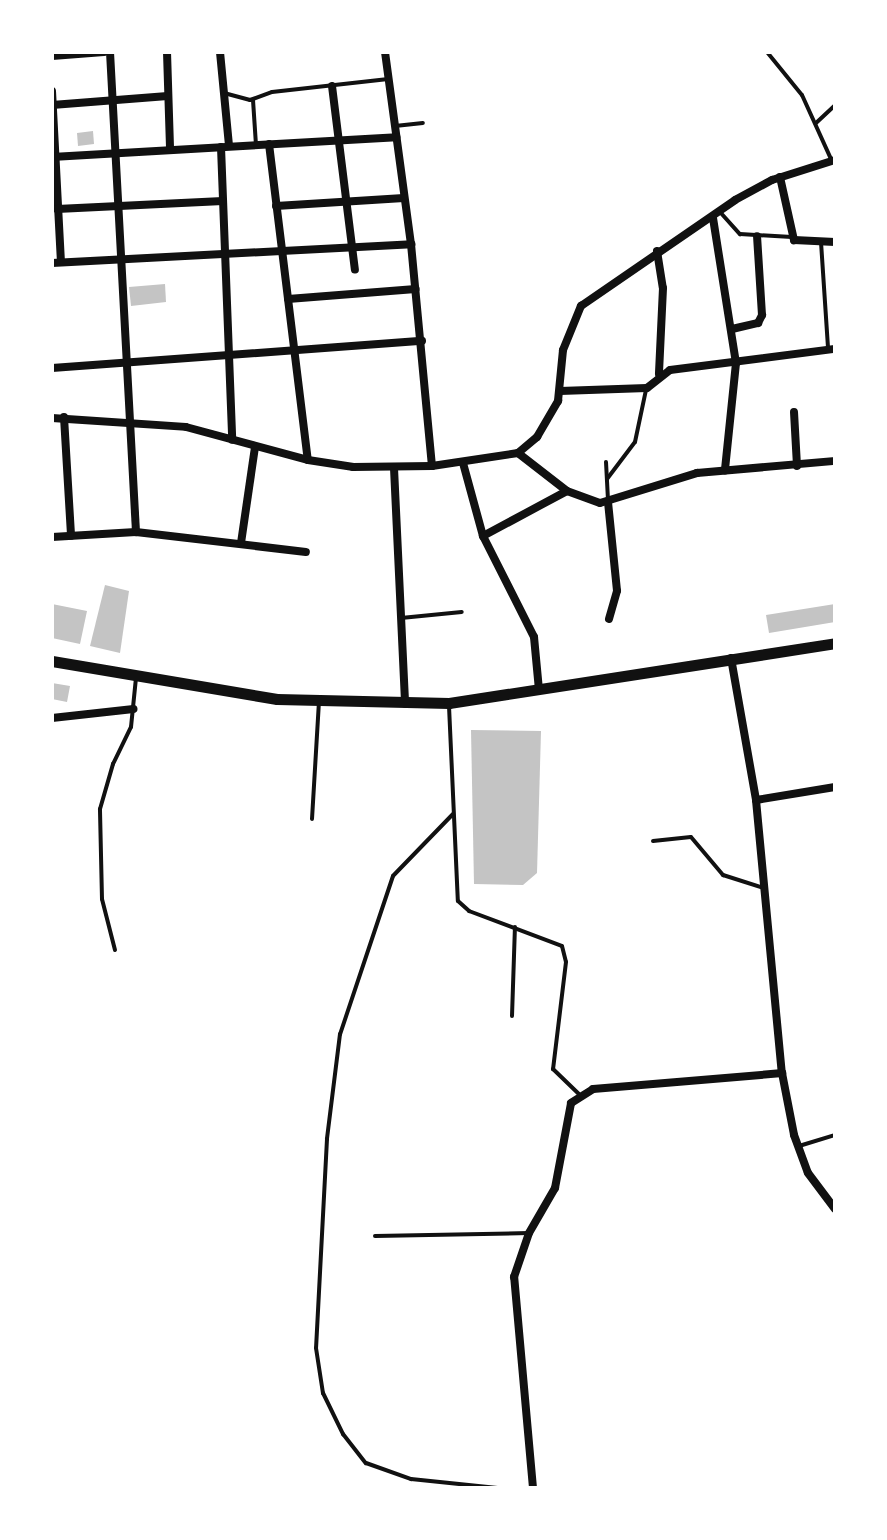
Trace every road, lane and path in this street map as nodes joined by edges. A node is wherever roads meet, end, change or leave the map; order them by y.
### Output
1 (107, 52) edge
2 (167, 52) edge
3 (220, 52) edge
4 (385, 52) edge
5 (767, 52) edge
6 (52, 56) edge
7 (388, 79) junction
8 (332, 86) junction
9 (52, 91) edge
10 (224, 93) junction
11 (168, 96) junction
12 (253, 100) junction
13 (113, 103) junction
14 (52, 105) edge
15 (835, 105) edge
16 (423, 123) dead end
17 (815, 123) junction
18 (395, 126) junction
19 (396, 137) junction
20 (339, 140) junction
21 (269, 144) junction
22 (256, 145) junction
23 (225, 147) junction
24 (170, 150) junction
25 (114, 153) junction
26 (54, 157) edge
27 (834, 160) edge
28 (780, 177) junction
29 (404, 198) junction
30 (223, 201) junction
31 (346, 201) junction
32 (118, 205) junction
33 (276, 206) junction
34 (57, 209) junction
35 (716, 215) junction
36 (757, 236) junction
37 (792, 237) junction
38 (821, 242) junction
39 (835, 242) edge
40 (411, 244) junction
41 (352, 248) junction
42 (657, 251) junction
43 (283, 253) junction
44 (225, 255) junction
45 (120, 259) junction
46 (56, 262) edge
47 (355, 270) dead end
48 (416, 289) junction
49 (288, 299) junction
50 (732, 329) junction
51 (422, 341) junction
52 (831, 349) edge
53 (294, 352) junction
54 (231, 357) junction
55 (736, 363) junction
56 (125, 364) junction
57 (52, 368) edge
58 (659, 374) junction
59 (647, 388) junction
60 (560, 391) junction
61 (794, 412) dead end
62 (64, 417) junction
63 (52, 418) edge
64 (128, 420) junction
65 (232, 440) junction
66 (255, 447) junction
67 (518, 453) junction
68 (308, 460) junction
69 (835, 461) edge
70 (606, 462) dead end
71 (463, 463) junction
72 (432, 466) junction
73 (797, 466) junction
74 (394, 468) junction
75 (725, 470) junction
76 (607, 479) junction
77 (567, 491) junction
78 (608, 502) junction
79 (136, 532) junction
80 (71, 536) junction
81 (483, 536) junction
82 (52, 537) edge
83 (241, 543) junction
84 (306, 552) dead end
85 (462, 612) dead end
86 (401, 618) junction
87 (609, 619) dead end
88 (835, 643) edge
89 (731, 658) junction
90 (52, 661) edge
91 (136, 675) junction
92 (539, 690) junction
93 (319, 702) junction
94 (449, 703) junction
95 (405, 704) junction
96 (134, 709) junction
97 (52, 718) edge
98 (835, 787) edge
99 (756, 800) junction
100 (453, 814) junction
101 (312, 819) dead end
102 (653, 841) dead end
103 (764, 888) junction
104 (515, 927) junction
105 (115, 950) dead end
106 (512, 1016) dead end
107 (782, 1073) junction
108 (579, 1094) junction
109 (835, 1135) edge
110 (798, 1146) junction
111 (835, 1209) edge
112 (529, 1233) junction
113 (375, 1236) dead end
114 (498, 1488) edge
115 (533, 1488) edge

1 - 6 street
1 - 13 street
2 - 11 street
3 - 10 street
4 - 7 street
5 - 17 lane
7 - 8 lane
7 - 18 street
8 - 12 lane
8 - 20 street
9 - 14 street
10 - 12 lane
10 - 23 street
11 - 13 street
11 - 24 street
12 - 22 lane
13 - 14 street
13 - 25 street
14 - 26 street
15 - 17 lane
16 - 18 lane
17 - 27 lane
18 - 19 street
19 - 20 street
19 - 29 street
20 - 21 street
20 - 31 street
21 - 22 street
21 - 33 street
22 - 23 street
23 - 24 street
23 - 30 street
24 - 25 street
25 - 26 street
25 - 32 street
26 - 34 street
27 - 28 street
28 - 35 street
28 - 37 street
29 - 31 street
29 - 40 street
30 - 32 street
30 - 44 street
31 - 33 street
31 - 41 street
32 - 34 street
32 - 45 street
33 - 43 street
34 - 46 street
35 - 36 lane
35 - 42 street
35 - 50 street
36 - 37 lane
36 - 50 street
37 - 38 street
38 - 39 street
38 - 52 lane
40 - 41 street
40 - 48 street
41 - 43 street
41 - 47 street
42 - 58 street
42 - 60 street
43 - 44 street
43 - 49 street
44 - 45 street
44 - 54 street
45 - 46 street
45 - 56 street
48 - 49 street
48 - 51 street
49 - 53 street
50 - 55 street
51 - 53 street
51 - 72 street
52 - 55 street
53 - 54 street
53 - 68 street
54 - 56 street
54 - 65 street
55 - 58 street
55 - 75 street
56 - 57 street
56 - 64 street
58 - 59 street
59 - 60 street
59 - 76 lane
60 - 67 street
61 - 73 street
62 - 63 street
62 - 64 street
62 - 80 street
64 - 65 street
64 - 79 street
65 - 66 street
66 - 68 street
66 - 83 street
67 - 71 street
67 - 77 street
68 - 74 street
69 - 73 street
70 - 76 lane
71 - 72 street
71 - 81 street
72 - 74 street
73 - 75 street
74 - 86 street
75 - 78 street
76 - 78 lane
77 - 78 street
77 - 81 street
78 - 87 street
79 - 80 street
79 - 83 street
80 - 82 street
81 - 92 street
83 - 84 street
85 - 86 lane
86 - 95 street
88 - 89 street
89 - 92 street
89 - 99 street
90 - 91 street
91 - 93 street
91 - 96 lane
92 - 94 street
93 - 95 street
93 - 101 lane
94 - 95 street
94 - 100 lane
96 - 97 street
96 - 105 lane
98 - 99 street
99 - 103 street
100 - 104 lane
100 - 114 lane
102 - 103 lane
103 - 107 street
104 - 106 lane
104 - 108 lane
107 - 108 street
107 - 110 street
108 - 112 street
109 - 110 lane
110 - 111 street
112 - 113 lane
112 - 115 street

